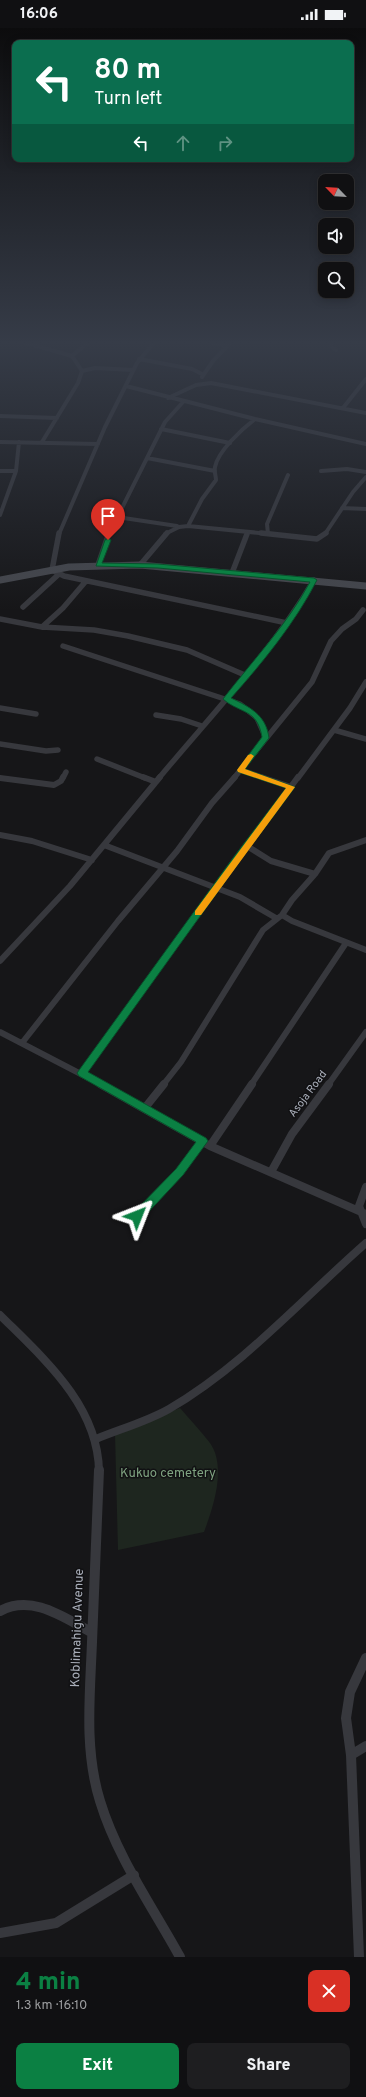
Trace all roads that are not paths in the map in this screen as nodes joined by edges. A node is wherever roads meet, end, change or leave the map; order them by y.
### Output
1 (49, 430) edge
2 (105, 430) edge
3 (161, 430) joint
4 (242, 430) edge
5 (304, 430) edge
6 (0, 442) edge
7 (19, 442) junction
8 (42, 442) junction
9 (230, 443) junction
10 (98, 444) junction
11 (366, 444) edge
12 (147, 458) junction
13 (0, 471) edge
14 (16, 471) junction
15 (215, 471) junction
16 (321, 471) dead end
17 (366, 472) edge
18 (288, 475) dead end
19 (366, 478) edge
20 (342, 508) junction
21 (366, 509) edge
22 (0, 516) edge
23 (117, 517) junction
24 (177, 526) junction
25 (188, 526) junction
26 (247, 534) junction
27 (268, 534) junction
28 (98, 565) junction
29 (140, 565) junction
30 (52, 570) junction
31 (232, 573) junction
32 (59, 574) junction
33 (0, 580) edge
34 (314, 580) junction
35 (86, 581) junction
36 (366, 586) edge
37 (23, 607) dead end
38 (363, 610) dead end
39 (0, 619) edge
40 (287, 623) junction
41 (42, 627) junction
42 (63, 646) dead end
43 (247, 676) junction
44 (366, 682) edge
45 (227, 699) junction
46 (0, 708) edge
47 (36, 714) dead end
48 (156, 715) dead end
49 (202, 726) junction
50 (334, 730) junction
51 (266, 738) junction
52 (366, 739) edge
53 (0, 744) edge
54 (58, 750) dead end
55 (97, 759) dead end
56 (241, 770) junction
57 (66, 772) dead end
58 (0, 778) edge
59 (156, 782) junction
60 (291, 787) junction
61 (0, 834) edge
62 (366, 840) edge
63 (104, 845) junction
64 (247, 846) junction
65 (92, 860) junction
66 (164, 869) junction
67 (315, 874) junction
68 (216, 889) junction
69 (279, 916) junction
70 (346, 943) junction
71 (366, 950) edge
72 (0, 961) edge
73 (0, 1032) edge
74 (366, 1032) edge
75 (22, 1043) junction
76 (82, 1073) junction
77 (144, 1109) junction
78 (206, 1143) junction
79 (271, 1172) junction
80 (366, 1187) edge
81 (363, 1212) edge
82 (137, 1216) dead end
83 (366, 1224) edge
84 (366, 1243) edge
85 (0, 1315) edge
86 (96, 1439) junction
87 (0, 1610) edge
88 (91, 1632) junction
89 (366, 1658) edge
90 (366, 1746) edge
91 (351, 1755) junction
92 (134, 1875) junction
93 (0, 1933) edge
94 (180, 1957) edge
95 (359, 1957) edge

1 - 8 street
2 - 10 street
3 - 9 street
3 - 12 street
4 - 9 street
5 - 11 street
6 - 7 street
7 - 8 street
7 - 14 street
8 - 10 street
9 - 15 street
10 - 30 street
12 - 15 street
12 - 23 street
13 - 14 street
14 - 22 street
15 - 25 street
16 - 17 street
18 - 27 street
19 - 20 street
20 - 21 street
20 - 27 street
23 - 24 street
23 - 28 street
24 - 25 street
24 - 29 street
25 - 26 street
26 - 27 street
26 - 31 street
28 - 29 street
28 - 30 street
29 - 31 street
30 - 32 street
30 - 33 street
31 - 34 street
32 - 35 street
32 - 37 street
34 - 36 street
34 - 40 street
35 - 40 street
35 - 41 street
38 - 51 street
39 - 41 street
40 - 43 street
41 - 43 street
42 - 45 street
43 - 45 street
44 - 50 street
45 - 49 street
45 - 51 street
46 - 47 street
48 - 49 street
49 - 59 street
50 - 52 street
50 - 60 street
51 - 56 street
53 - 54 street
55 - 59 street
56 - 60 street
56 - 66 street
57 - 58 street
59 - 63 street
60 - 64 street
61 - 65 street
62 - 67 street
63 - 65 street
63 - 66 street
64 - 67 street
64 - 68 street
65 - 72 street
66 - 68 street
66 - 75 street
67 - 69 street
68 - 69 street
68 - 76 street
69 - 70 street
69 - 77 street
70 - 71 street
70 - 78 street
73 - 75 street
74 - 79 street, Asoja Road
75 - 76 street
76 - 77 street
77 - 78 street
78 - 79 street
78 - 82 street
79 - 81 street
80 - 81 street
81 - 83 street
84 - 86 street
85 - 86 street, Koblimahigu Avenue
86 - 88 street, Koblimahigu Avenue
87 - 88 street
88 - 92 street, Koblimahigu Avenue
89 - 91 street
90 - 91 street
91 - 95 street
92 - 93 street
92 - 94 street, Koblimahigu Avenue

